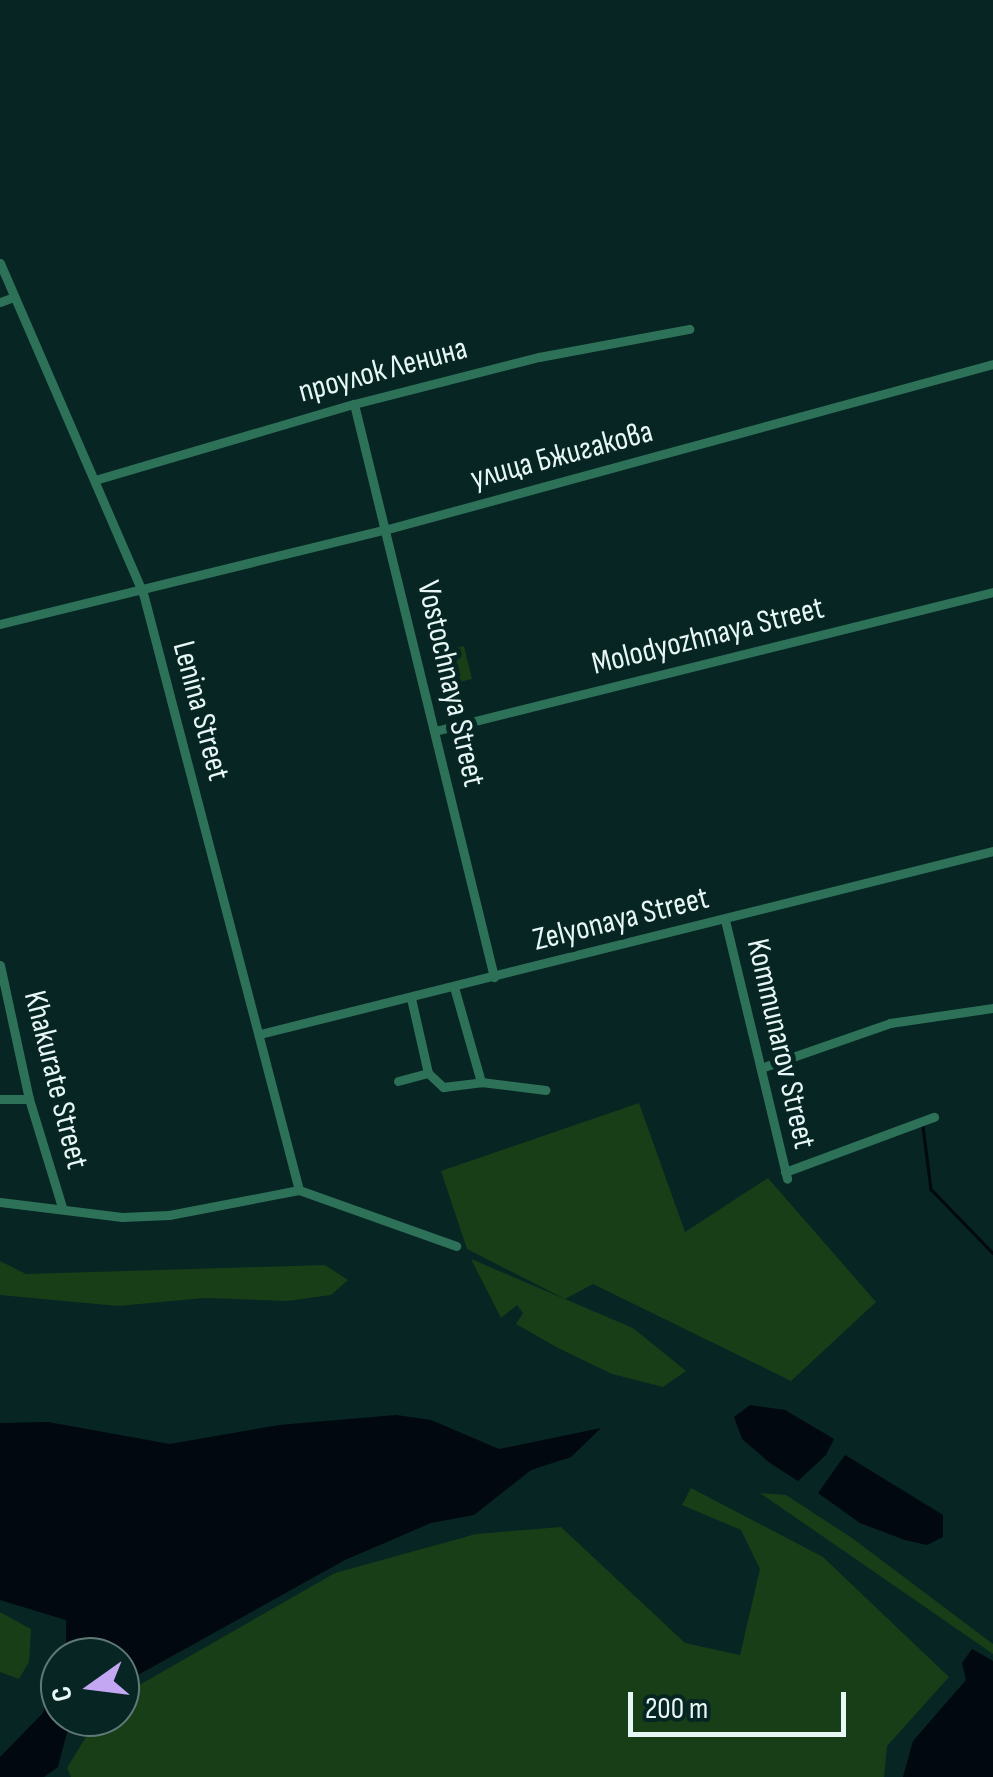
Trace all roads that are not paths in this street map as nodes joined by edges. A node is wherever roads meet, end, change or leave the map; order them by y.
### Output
1 (0, 263) edge
2 (14, 297) junction
3 (0, 302) edge
4 (688, 329) dead end
5 (993, 364) edge
6 (354, 404) junction
7 (95, 480) junction
8 (388, 530) junction
9 (993, 592) edge
10 (143, 593) junction
11 (0, 624) edge
12 (434, 732) junction
13 (993, 851) edge
14 (725, 920) junction
15 (0, 966) edge
16 (494, 977) junction
17 (454, 988) junction
18 (411, 998) junction
19 (993, 1008) edge
20 (260, 1034) junction
21 (761, 1068) junction
22 (428, 1074) junction
23 (398, 1081) dead end
24 (481, 1082) junction
25 (546, 1090) dead end
26 (0, 1099) edge
27 (29, 1099) junction
28 (934, 1117) dead end
29 (299, 1190) junction
30 (0, 1202) edge
31 (62, 1207) junction
32 (456, 1246) dead end

1 - 2 street, Lenina Street
2 - 3 street
2 - 7 street, Lenina Street
4 - 6 street, проулок Ленина
5 - 8 street, улица Бжигакова
6 - 7 street, проулок Ленина
6 - 8 street, Vostochnaya Street
7 - 10 street, Lenina Street
8 - 10 street, улица Бжигакова
8 - 12 street, Vostochnaya Street
9 - 12 street, Molodyozhnaya Street
10 - 11 street, улица Бжигакова
10 - 20 street, Lenina Street
12 - 16 street, Vostochnaya Street
13 - 14 street, Zelyonaya Street
14 - 16 street, Zelyonaya Street
14 - 21 street, Kommunarov Street
15 - 27 street, Khakurate Street
16 - 17 street, Zelyonaya Street
17 - 18 street, Zelyonaya Street
17 - 24 street
18 - 20 street, Zelyonaya Street
18 - 22 street
19 - 21 street
20 - 29 street, Lenina Street
21 - 28 street, Kommunarov Street
22 - 23 street
22 - 24 street
24 - 25 street
26 - 27 street
27 - 31 street, Khakurate Street
29 - 31 street
29 - 32 street
30 - 31 street

